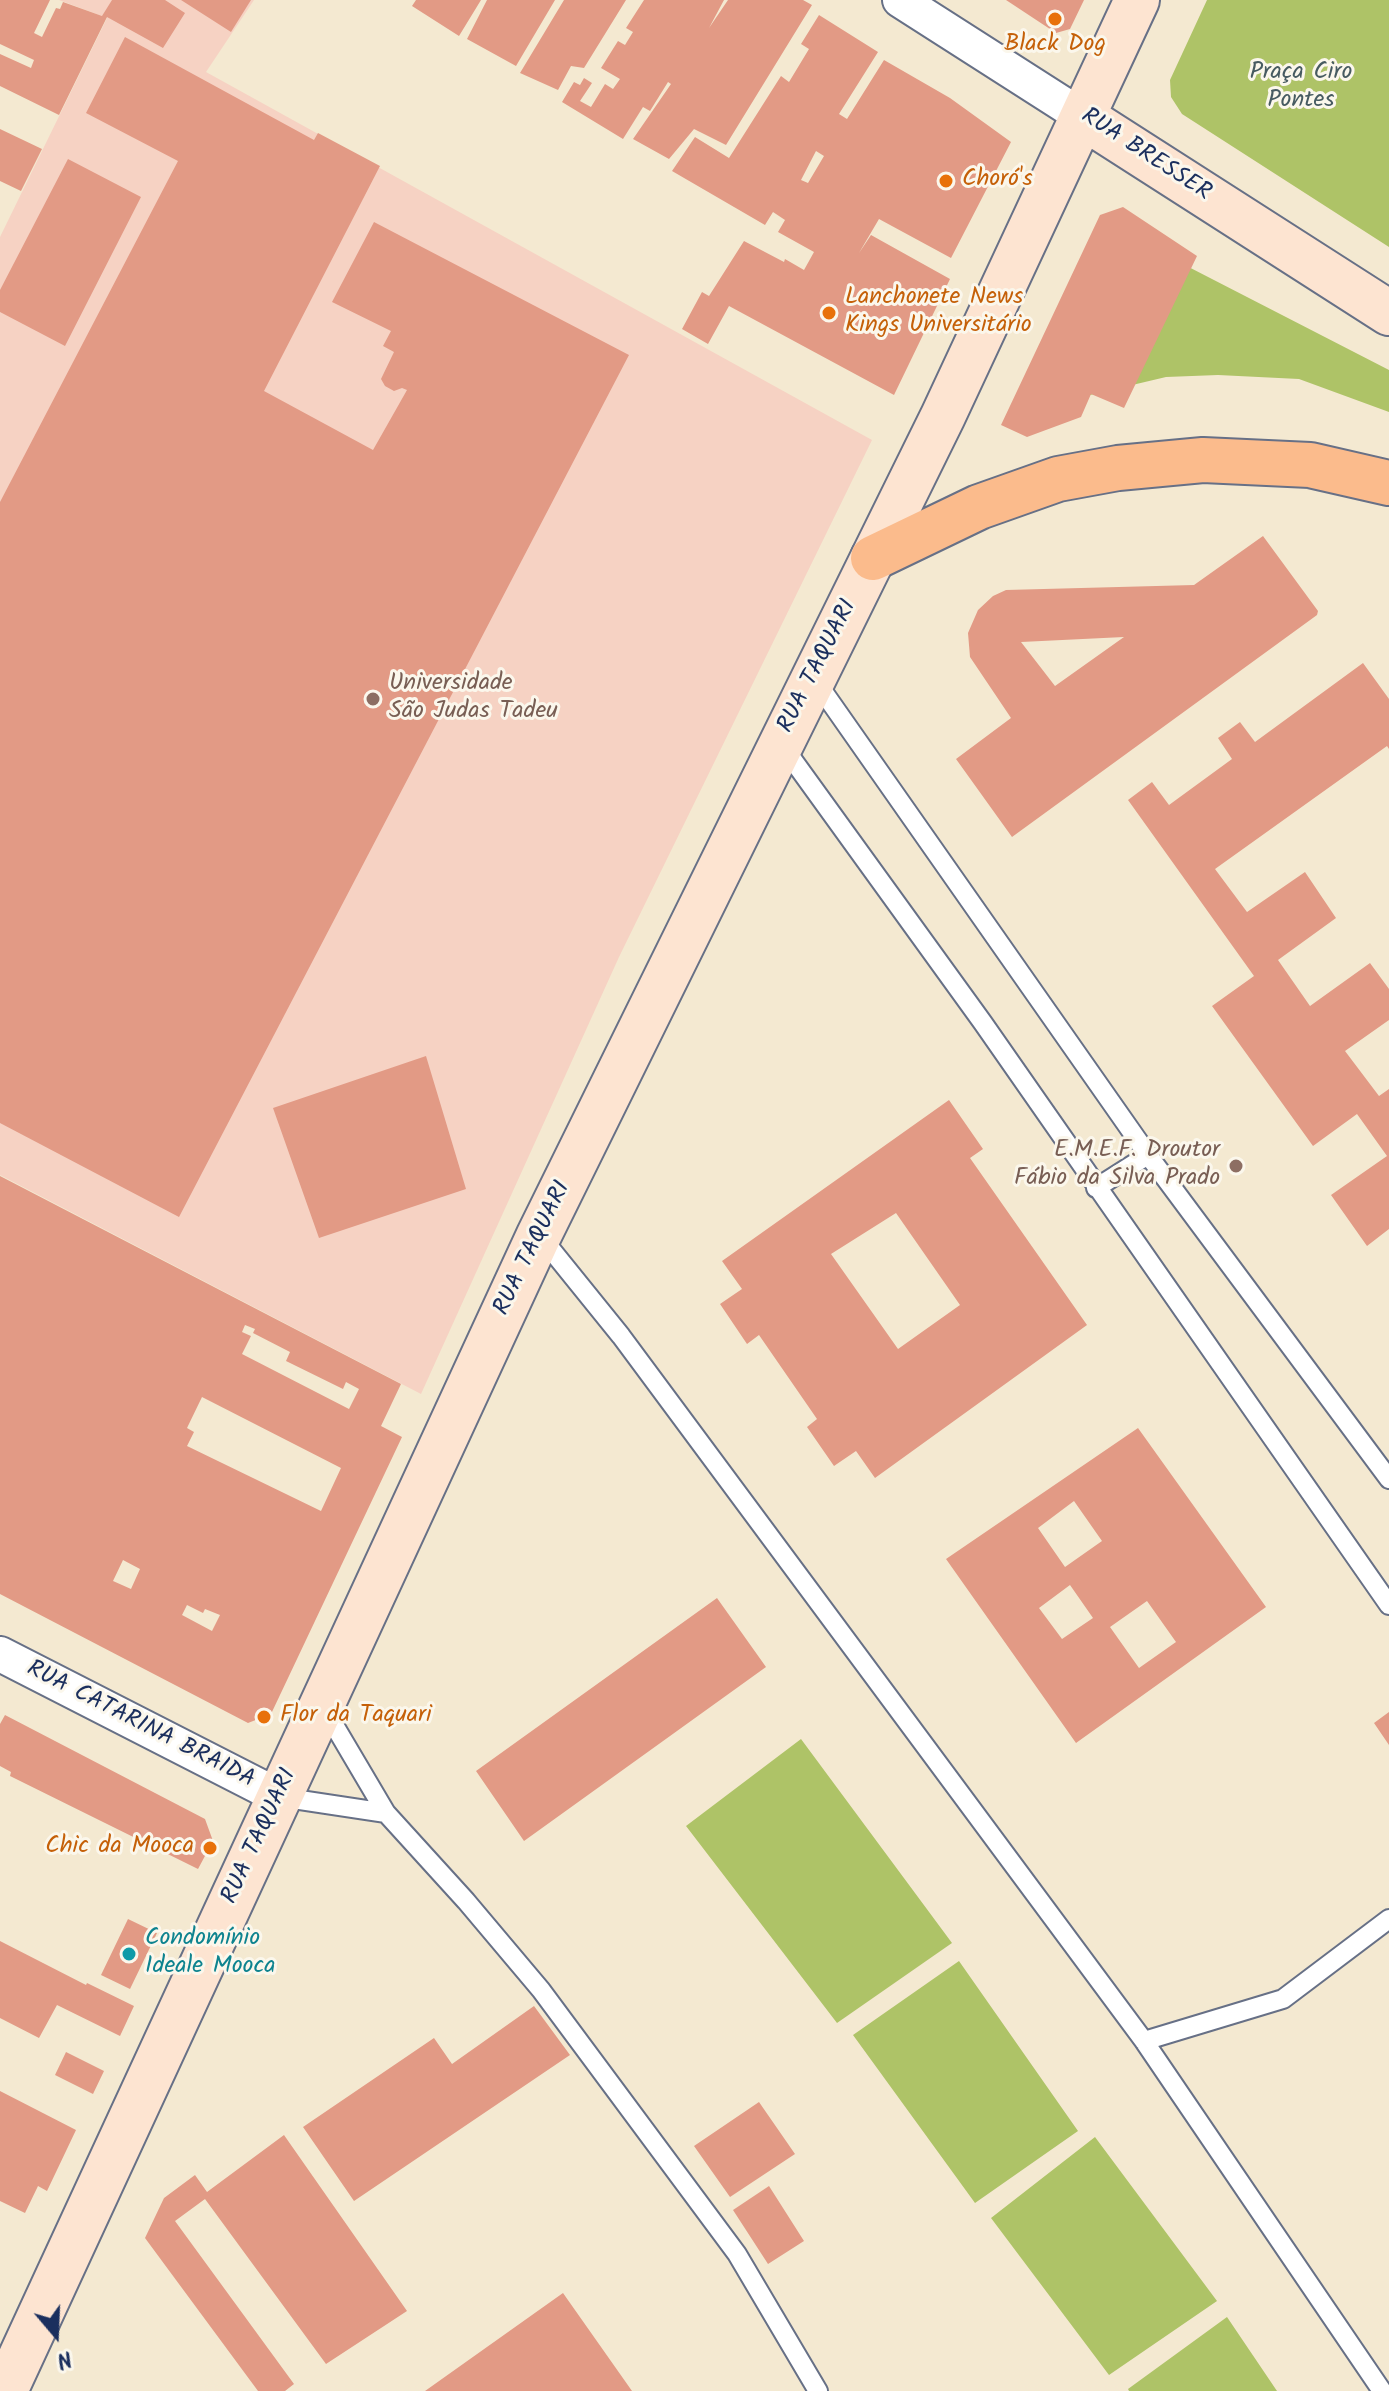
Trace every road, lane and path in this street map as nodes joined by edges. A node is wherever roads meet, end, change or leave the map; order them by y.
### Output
1 (900, 0) edge
2 (1137, 0) edge
3 (1083, 117) junction
4 (1389, 313) edge
5 (1389, 483) edge
6 (873, 558) junction
7 (815, 680) junction
8 (781, 744) junction
9 (1148, 1155) junction
10 (1096, 1188) junction
11 (539, 1235) junction
12 (1389, 1479) edge
13 (1389, 1605) edge
14 (0, 1654) edge
15 (322, 1703) junction
16 (280, 1797) junction
17 (386, 1813) junction
18 (1389, 1919) edge
19 (1144, 2041) junction
20 (5, 2391) edge
21 (818, 2391) edge
22 (1382, 2391) edge

1 - 3 street, RUA BRESSER
2 - 3 main road
3 - 4 main road, RUA BRESSER
3 - 6 main road, RUA TAQUARI
5 - 6 main road
6 - 7 main road, RUA TAQUARI
7 - 8 main road, RUA TAQUARI
7 - 9 lane
8 - 10 lane
8 - 11 main road, RUA TAQUARI
9 - 10 lane
9 - 12 lane
10 - 13 lane
11 - 15 main road, RUA TAQUARI
11 - 19 lane
14 - 16 street, RUA CATARINA BRAIDA
15 - 16 main road, RUA TAQUARI
15 - 17 lane
16 - 17 lane
16 - 20 main road, RUA TAQUARI
17 - 21 lane
18 - 19 lane
19 - 22 lane

